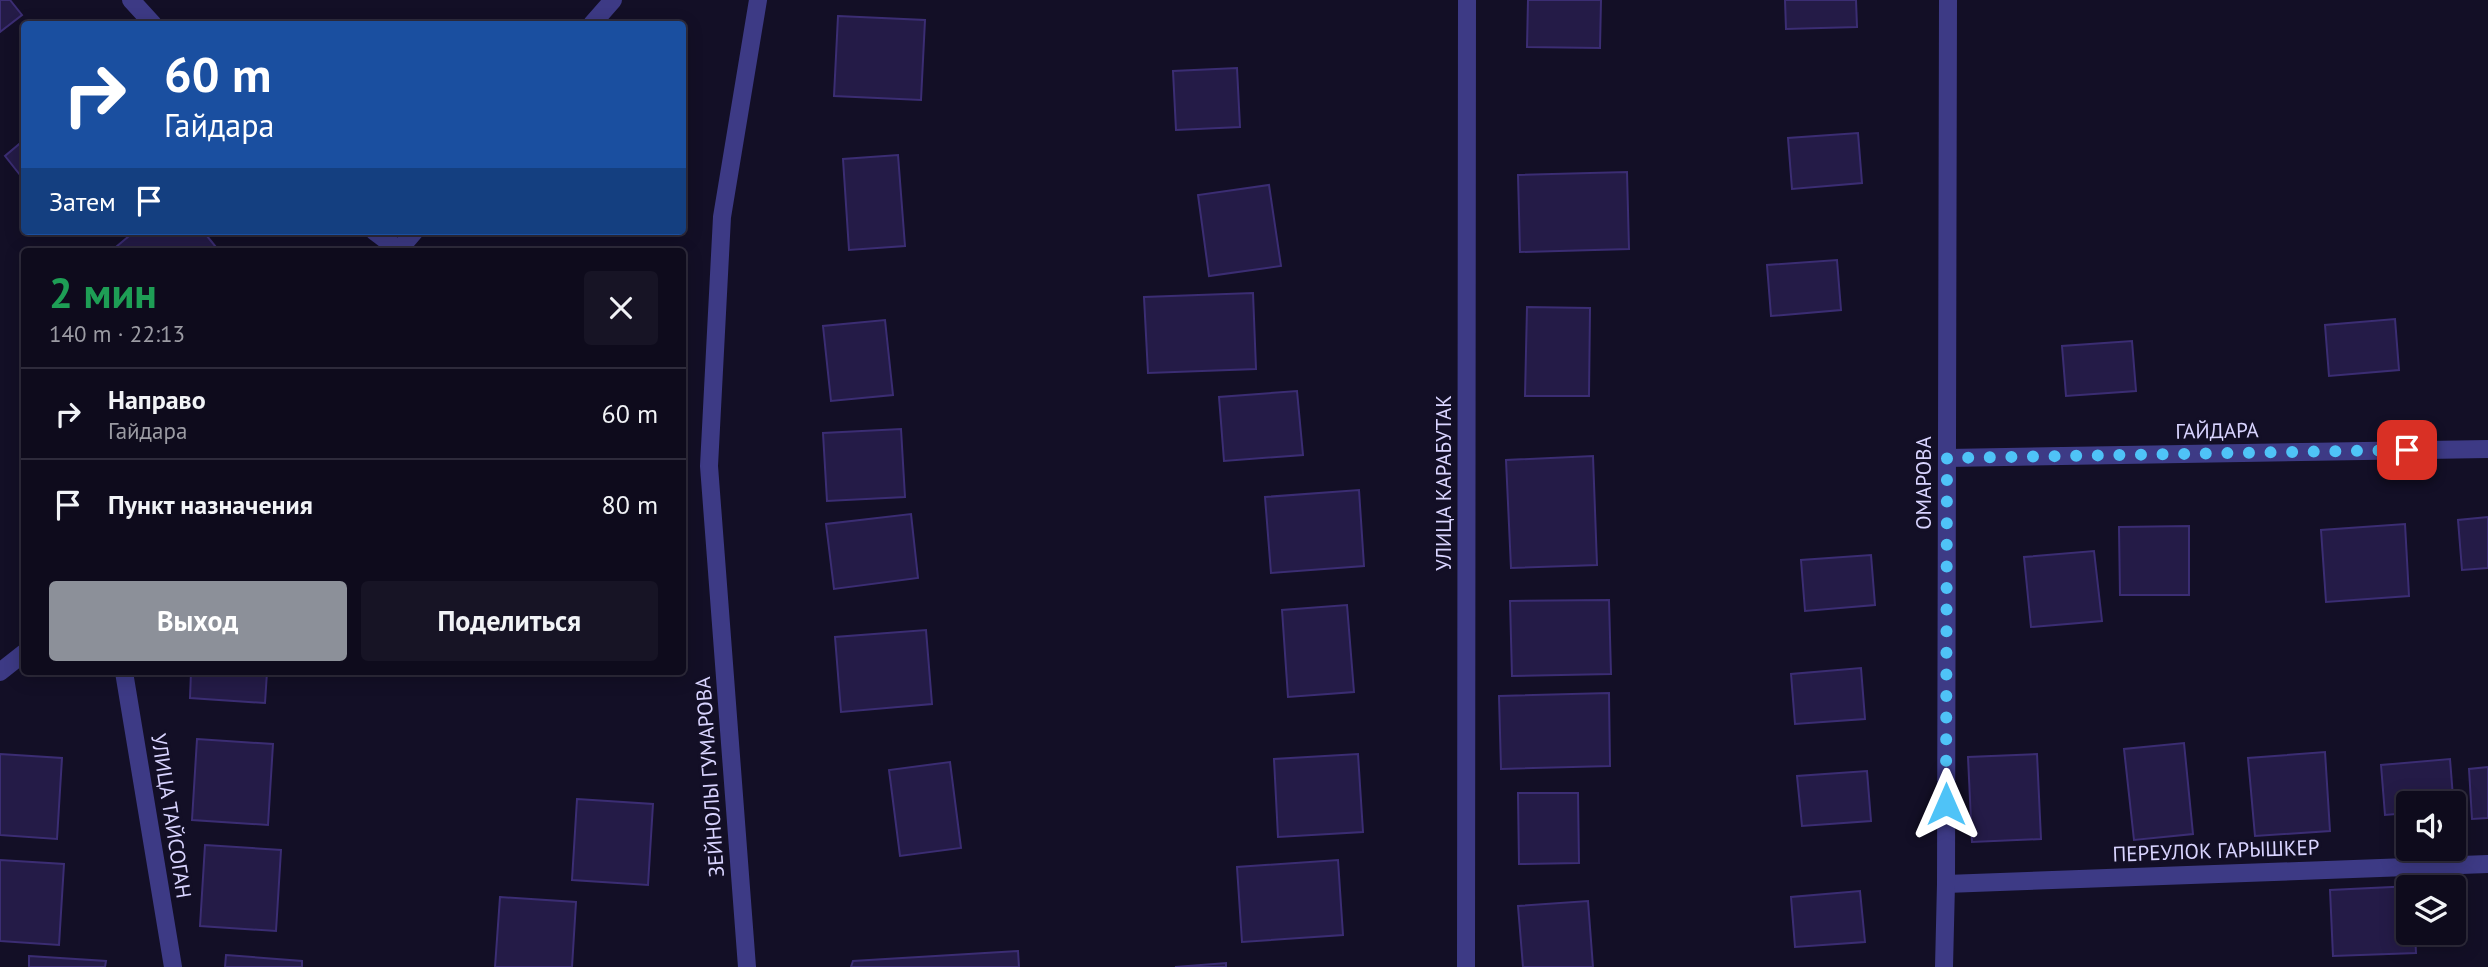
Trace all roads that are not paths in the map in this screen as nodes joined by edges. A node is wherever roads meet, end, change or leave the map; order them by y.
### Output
1 (131, 0) edge
2 (613, 0) edge
3 (758, 0) edge
4 (1467, 0) edge
5 (1948, 0) edge
6 (150, 21) edge
7 (595, 21) edge
8 (379, 235) edge
9 (394, 248) edge
10 (2488, 449) edge
11 (1947, 458) junction
12 (21, 655) edge
13 (0, 672) edge
14 (124, 675) edge
15 (2488, 864) edge
16 (1946, 884) junction
17 (173, 967) edge
18 (747, 967) edge
19 (1466, 967) edge
20 (1944, 967) edge

1 - 6 street
2 - 7 street
3 - 18 street, ЗЕЙНОЛЫ ГУМАРОВА
4 - 19 street, УЛИЦА КАРАБУТАК
5 - 11 street, ОМАРОВА
8 - 9 street
10 - 11 street, ГАЙДАРА
11 - 16 street, ОМАРОВА
12 - 13 street
14 - 17 street, УЛИЦА ТАЙСОГАН
15 - 16 street, ПЕРЕУЛОК ГАРЫШКЕР
16 - 20 street, ОМАРОВА

